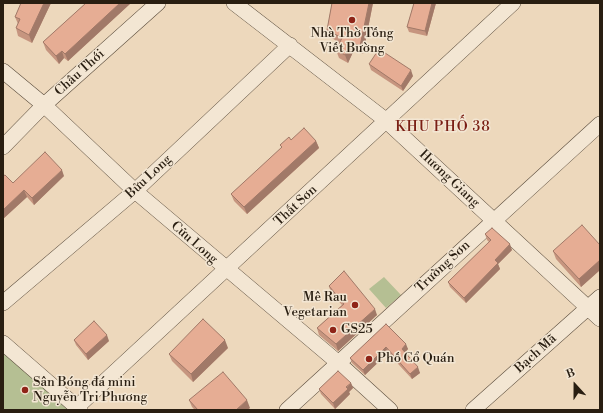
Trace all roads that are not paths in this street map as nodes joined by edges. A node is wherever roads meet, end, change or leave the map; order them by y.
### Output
1 (158, 3) edge
2 (234, 3) edge
3 (513, 3) edge
4 (290, 45) junction
5 (3, 70) edge
6 (44, 105) junction
7 (387, 121) junction
8 (600, 124) edge
9 (3, 147) edge
10 (135, 191) junction
11 (493, 221) junction
12 (227, 270) junction
13 (600, 297) edge
14 (3, 303) edge
15 (588, 308) junction
16 (600, 319) edge
17 (3, 343) edge
18 (338, 363) junction
19 (79, 409) edge
20 (287, 410) edge
21 (390, 410) edge
22 (473, 410) edge

1 - 6 street, Châu Thới
2 - 4 street, Hương Giang
3 - 7 street, Thất Sơn
4 - 7 street, Hương Giang
4 - 10 street, Bửu Long
5 - 6 street, Cửu Long
6 - 9 street, Châu Thới
6 - 10 street, Cửu Long
7 - 11 street, Hương Giang
7 - 12 street, Thất Sơn
8 - 11 street, Trường Sơn
10 - 12 street, Cửu Long
10 - 14 street, Bửu Long
11 - 15 street, Hương Giang
11 - 18 street, Trường Sơn
12 - 18 street, Cửu Long
12 - 19 street, Thất Sơn
13 - 15 street, Bạch Mã
15 - 16 street, Hương Giang
15 - 22 street, Bạch Mã
17 - 19 street
18 - 20 street, Trường Sơn
18 - 21 street, Cửu Long

